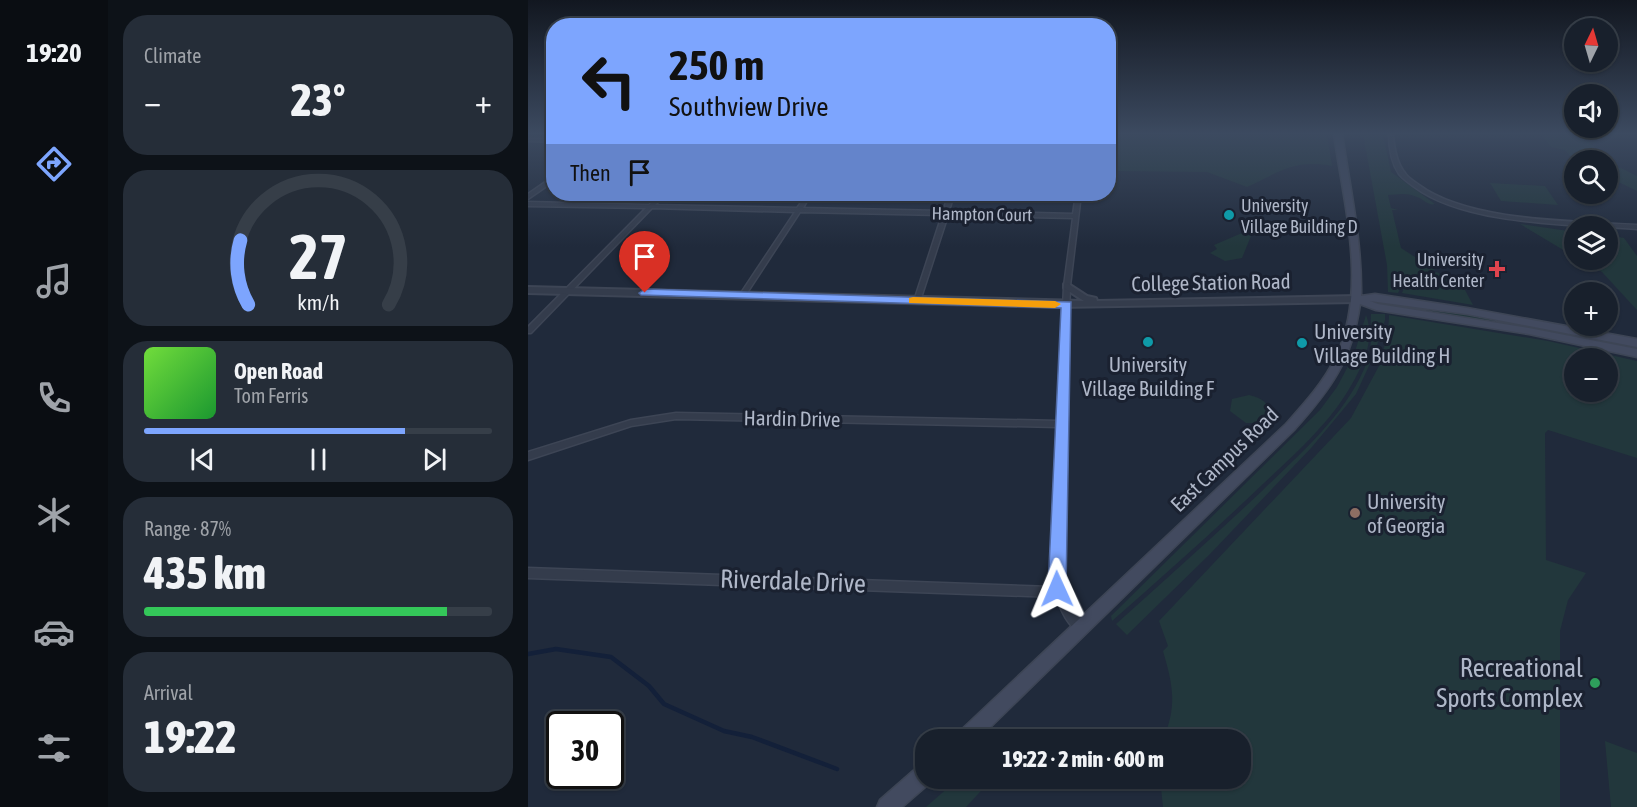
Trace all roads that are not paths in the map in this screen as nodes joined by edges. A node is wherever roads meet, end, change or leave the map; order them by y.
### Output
1 (1342, 172) edge
2 (1401, 172) edge
3 (546, 184) edge
4 (528, 197) edge
5 (656, 201) edge
6 (805, 201) edge
7 (949, 201) edge
8 (1078, 201) edge
9 (528, 204) edge
10 (650, 207) junction
11 (799, 210) junction
12 (945, 213) junction
13 (1076, 216) junction
14 (1637, 227) edge
15 (1067, 286) junction
16 (528, 290) edge
17 (567, 291) junction
18 (742, 296) junction
19 (1357, 299) junction
20 (917, 301) junction
21 (1067, 304) junction
22 (1105, 304) junction
23 (528, 331) edge
24 (1637, 343) edge
25 (1637, 353) edge
26 (1062, 424) junction
27 (528, 456) edge
28 (528, 573) edge
29 (1058, 591) junction
30 (1081, 628) junction
31 (975, 729) edge
32 (915, 783) edge
33 (887, 807) edge

1 - 19 main road, East Campus Road
2 - 14 street
3 - 4 street
5 - 10 street
6 - 11 street
7 - 12 street
8 - 13 street
9 - 10 street, Hampton Court
10 - 11 street, Hampton Court
10 - 17 street
11 - 12 street, Hampton Court
11 - 18 street
12 - 13 street, Hampton Court
12 - 20 street
13 - 15 street
15 - 21 street
15 - 22 street
16 - 17 street, College Station Road
17 - 18 street, College Station Road
17 - 23 street
18 - 20 street, College Station Road
19 - 22 street, College Station Road
19 - 24 main road, College Station Road
19 - 25 main road, College Station Road
19 - 30 main road, East Campus Road
20 - 21 street, College Station Road
21 - 22 street, College Station Road
21 - 26 street
26 - 27 street, Hardin Drive
26 - 29 street
28 - 29 street, Riverdale Drive
29 - 30 street
30 - 31 main road, East Campus Road
32 - 33 main road

